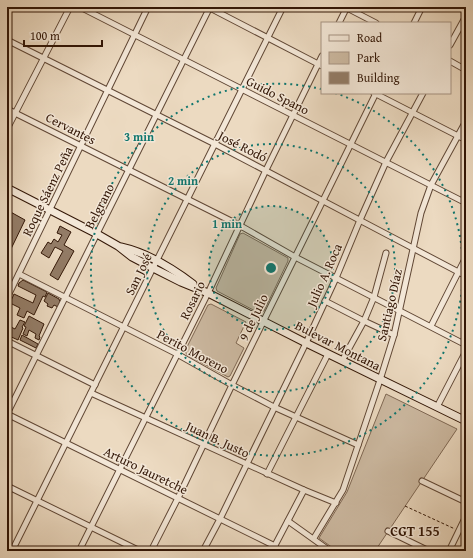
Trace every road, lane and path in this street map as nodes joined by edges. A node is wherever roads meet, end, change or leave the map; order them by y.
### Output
1 (70, 7) edge
2 (80, 7) edge
3 (148, 7) edge
4 (210, 7) edge
5 (283, 7) edge
6 (346, 7) edge
7 (422, 7) edge
8 (466, 16) edge
9 (339, 22) edge
10 (374, 22) edge
11 (414, 22) edge
12 (135, 35) junction
13 (268, 38) junction
14 (7, 40) edge
15 (451, 43) edge
16 (43, 58) junction
17 (184, 60) junction
18 (451, 62) edge
19 (320, 65) edge
20 (466, 70) edge
21 (242, 89) junction
22 (108, 90) junction
23 (375, 94) edge
24 (377, 94) edge
25 (422, 94) edge
26 (7, 109) edge
27 (412, 112) junction
28 (15, 113) junction
29 (293, 114) junction
30 (157, 115) junction
31 (466, 121) edge
32 (7, 129) edge
33 (458, 136) junction
34 (466, 140) edge
35 (215, 144) junction
36 (351, 144) junction
37 (81, 146) junction
38 (386, 162) junction
39 (129, 170) junction
40 (266, 170) junction
41 (431, 185) junction
42 (7, 188) edge
43 (188, 199) junction
44 (323, 201) junction
45 (466, 203) edge
46 (50, 210) junction
47 (360, 220) junction
48 (239, 226) junction
49 (97, 234) junction
50 (118, 246) junction
51 (413, 248) junction
52 (386, 254) dead end
53 (295, 257) junction
54 (466, 257) edge
55 (157, 260) junction
56 (153, 268) junction
57 (458, 272) junction
58 (19, 274) junction
59 (466, 276) edge
60 (336, 278) junction
61 (200, 289) junction
62 (208, 293) junction
63 (65, 297) junction
64 (7, 298) edge
65 (374, 298) junction
66 (325, 301) junction
67 (400, 310) junction
68 (364, 321) junction
69 (263, 322) junction
70 (431, 326) junction
71 (124, 327) junction
72 (394, 334) junction
73 (7, 341) edge
74 (306, 343) junction
75 (466, 345) edge
76 (466, 351) edge
77 (177, 354) junction
78 (328, 354) junction
79 (36, 356) junction
80 (342, 361) junction
81 (380, 380) junction
82 (95, 385) junction
83 (232, 385) junction
84 (91, 393) junction
85 (274, 407) junction
86 (437, 407) junction
87 (7, 414) edge
88 (296, 416) junction
89 (146, 418) junction
90 (466, 422) edge
91 (66, 443) junction
92 (204, 444) junction
93 (358, 445) junction
94 (246, 464) junction
95 (120, 469) junction
96 (267, 474) junction
97 (422, 481) dead end
98 (7, 486) edge
99 (304, 490) junction
100 (178, 498) junction
101 (37, 501) junction
102 (466, 502) edge
103 (336, 503) junction
104 (405, 506) dead end
105 (466, 516) edge
106 (220, 519) junction
107 (288, 521) junction
108 (91, 527) junction
109 (388, 531) dead end
110 (459, 531) junction
111 (314, 538) junction
112 (273, 548) edge
113 (12, 551) edge
114 (79, 551) edge
115 (140, 551) edge
116 (151, 551) edge
117 (203, 551) edge
118 (330, 551) edge
119 (429, 551) edge
120 (449, 551) edge

1 - 16 street
2 - 12 street, Guido Spano
3 - 12 street, Roque Sáenz Peña
4 - 13 street
4 - 17 street, Belgrano
5 - 13 street, San José
6 - 9 street
6 - 10 street
7 - 11 street
8 - 15 street
12 - 17 street, Guido Spano
12 - 22 street, Roque Sáenz Peña
13 - 19 street
13 - 21 street, San José
14 - 16 street, José Rodó
16 - 22 street, José Rodó
16 - 28 street
17 - 21 street, Guido Spano
17 - 30 street, Belgrano
18 - 20 street
19 - 29 street, Rosario
21 - 29 street, Guido Spano
21 - 35 street, San José
22 - 30 street, José Rodó
22 - 37 street, Roque Sáenz Peña
23 - 36 street, 9 de Julio
24 - 27 street
25 - 27 street, Julio A. Roca
26 - 28 street, Cervantes
27 - 33 street
27 - 38 street, Julio A. Roca
28 - 32 street
28 - 37 street, Cervantes
29 - 36 street, Guido Spano
29 - 40 street, Rosario
30 - 35 street, José Rodó
30 - 39 street, Belgrano
31 - 33 street, Santiago Díaz
33 - 34 street
33 - 41 street, Santiago Díaz
35 - 40 street, José Rodó
35 - 43 street, San José
36 - 38 street, Guido Spano
36 - 44 street, 9 de Julio
37 - 39 street, Cervantes
37 - 46 street, Roque Sáenz Peña
38 - 41 street, Guido Spano
38 - 47 street, Julio A. Roca
39 - 43 street, Cervantes
39 - 49 street, Belgrano
40 - 44 street, José Rodó
40 - 48 street, Rosario
41 - 45 street, Guido Spano
41 - 51 street, Santiago Díaz
42 - 46 main road, Bulevar Montana
43 - 48 street, Cervantes
43 - 55 street, San José
44 - 47 street, José Rodó
44 - 53 street, 9 de Julio
46 - 49 main road, Bulevar Montana
46 - 58 street, Roque Sáenz Peña
47 - 51 street, José Rodó
47 - 60 street, Julio A. Roca
48 - 53 street, Cervantes
48 - 62 street, Rosario
49 - 50 main road, Bulevar Montana
49 - 63 street, Belgrano
50 - 55 main road, Bulevar Montana
50 - 56 main road, Bulevar Montana
51 - 57 street, José Rodó
51 - 67 street, Santiago Díaz
52 - 65 street
53 - 60 street, Cervantes
53 - 69 street, 9 de Julio
54 - 57 street
55 - 56 street, San José
55 - 61 main road, Bulevar Montana
56 - 61 main road, Bulevar Montana
56 - 71 street, San José
57 - 59 street, José Rodó
57 - 70 street
58 - 63 street, Perito Moreno
58 - 64 street, Roque Sáenz Peña
60 - 65 street, Cervantes
60 - 66 street, Julio A. Roca
61 - 62 main road, Bulevar Montana
62 - 69 main road, Bulevar Montana
62 - 77 street, Rosario
63 - 71 street, Perito Moreno
63 - 79 street, Belgrano
65 - 67 street, Cervantes
65 - 68 street
66 - 68 street
66 - 74 street, Julio A. Roca
67 - 70 street, Cervantes
67 - 72 street, Santiago Díaz
68 - 72 street
68 - 80 street
69 - 74 main road, Bulevar Montana
69 - 83 street, 9 de Julio
70 - 75 street, Cervantes
71 - 77 street, Perito Moreno
71 - 82 street, San José
72 - 81 street, Santiago Díaz
73 - 79 street
74 - 78 main road, Bulevar Montana
74 - 85 street, Julio A. Roca
76 - 86 street
77 - 83 street, Perito Moreno
77 - 89 street, Rosario
78 - 80 main road, Bulevar Montana
78 - 88 street
79 - 82 street
79 - 87 street, Belgrano
80 - 81 main road, Bulevar Montana
81 - 86 main road, Bulevar Montana
81 - 93 street, Santiago Díaz
82 - 84 street, San José
83 - 85 street, Perito Moreno
83 - 92 street, 9 de Julio
84 - 89 street, Juan B. Justo
84 - 91 street, San José
85 - 88 street, Perito Moreno
85 - 94 street, Julio A. Roca
86 - 90 main road, Bulevar Montana
87 - 91 street, Arturo Jauretche
88 - 93 street, Perito Moreno
88 - 96 street
89 - 92 street, Juan B. Justo
89 - 95 street, Rosario
91 - 95 street, Arturo Jauretche
91 - 101 street, San José
92 - 94 street, Juan B. Justo
92 - 100 street, 9 de Julio
93 - 103 street, Santiago Díaz
94 - 96 street, Juan B. Justo
94 - 106 street, Julio A. Roca
95 - 100 street, Arturo Jauretche
95 - 108 street, Rosario
96 - 99 street, Juan B. Justo
97 - 102 street
98 - 101 street
99 - 103 street, Juan B. Justo
99 - 107 street
100 - 106 street, Arturo Jauretche
100 - 116 street, 9 de Julio
101 - 108 street
101 - 113 street, San José
103 - 111 street, Santiago Díaz
104 - 110 path
105 - 110 street
106 - 112 street, Arturo Jauretche
106 - 117 street, Julio A. Roca
107 - 111 street
107 - 112 street
108 - 114 street, Rosario
108 - 115 street
109 - 119 street
110 - 120 street
111 - 118 street

